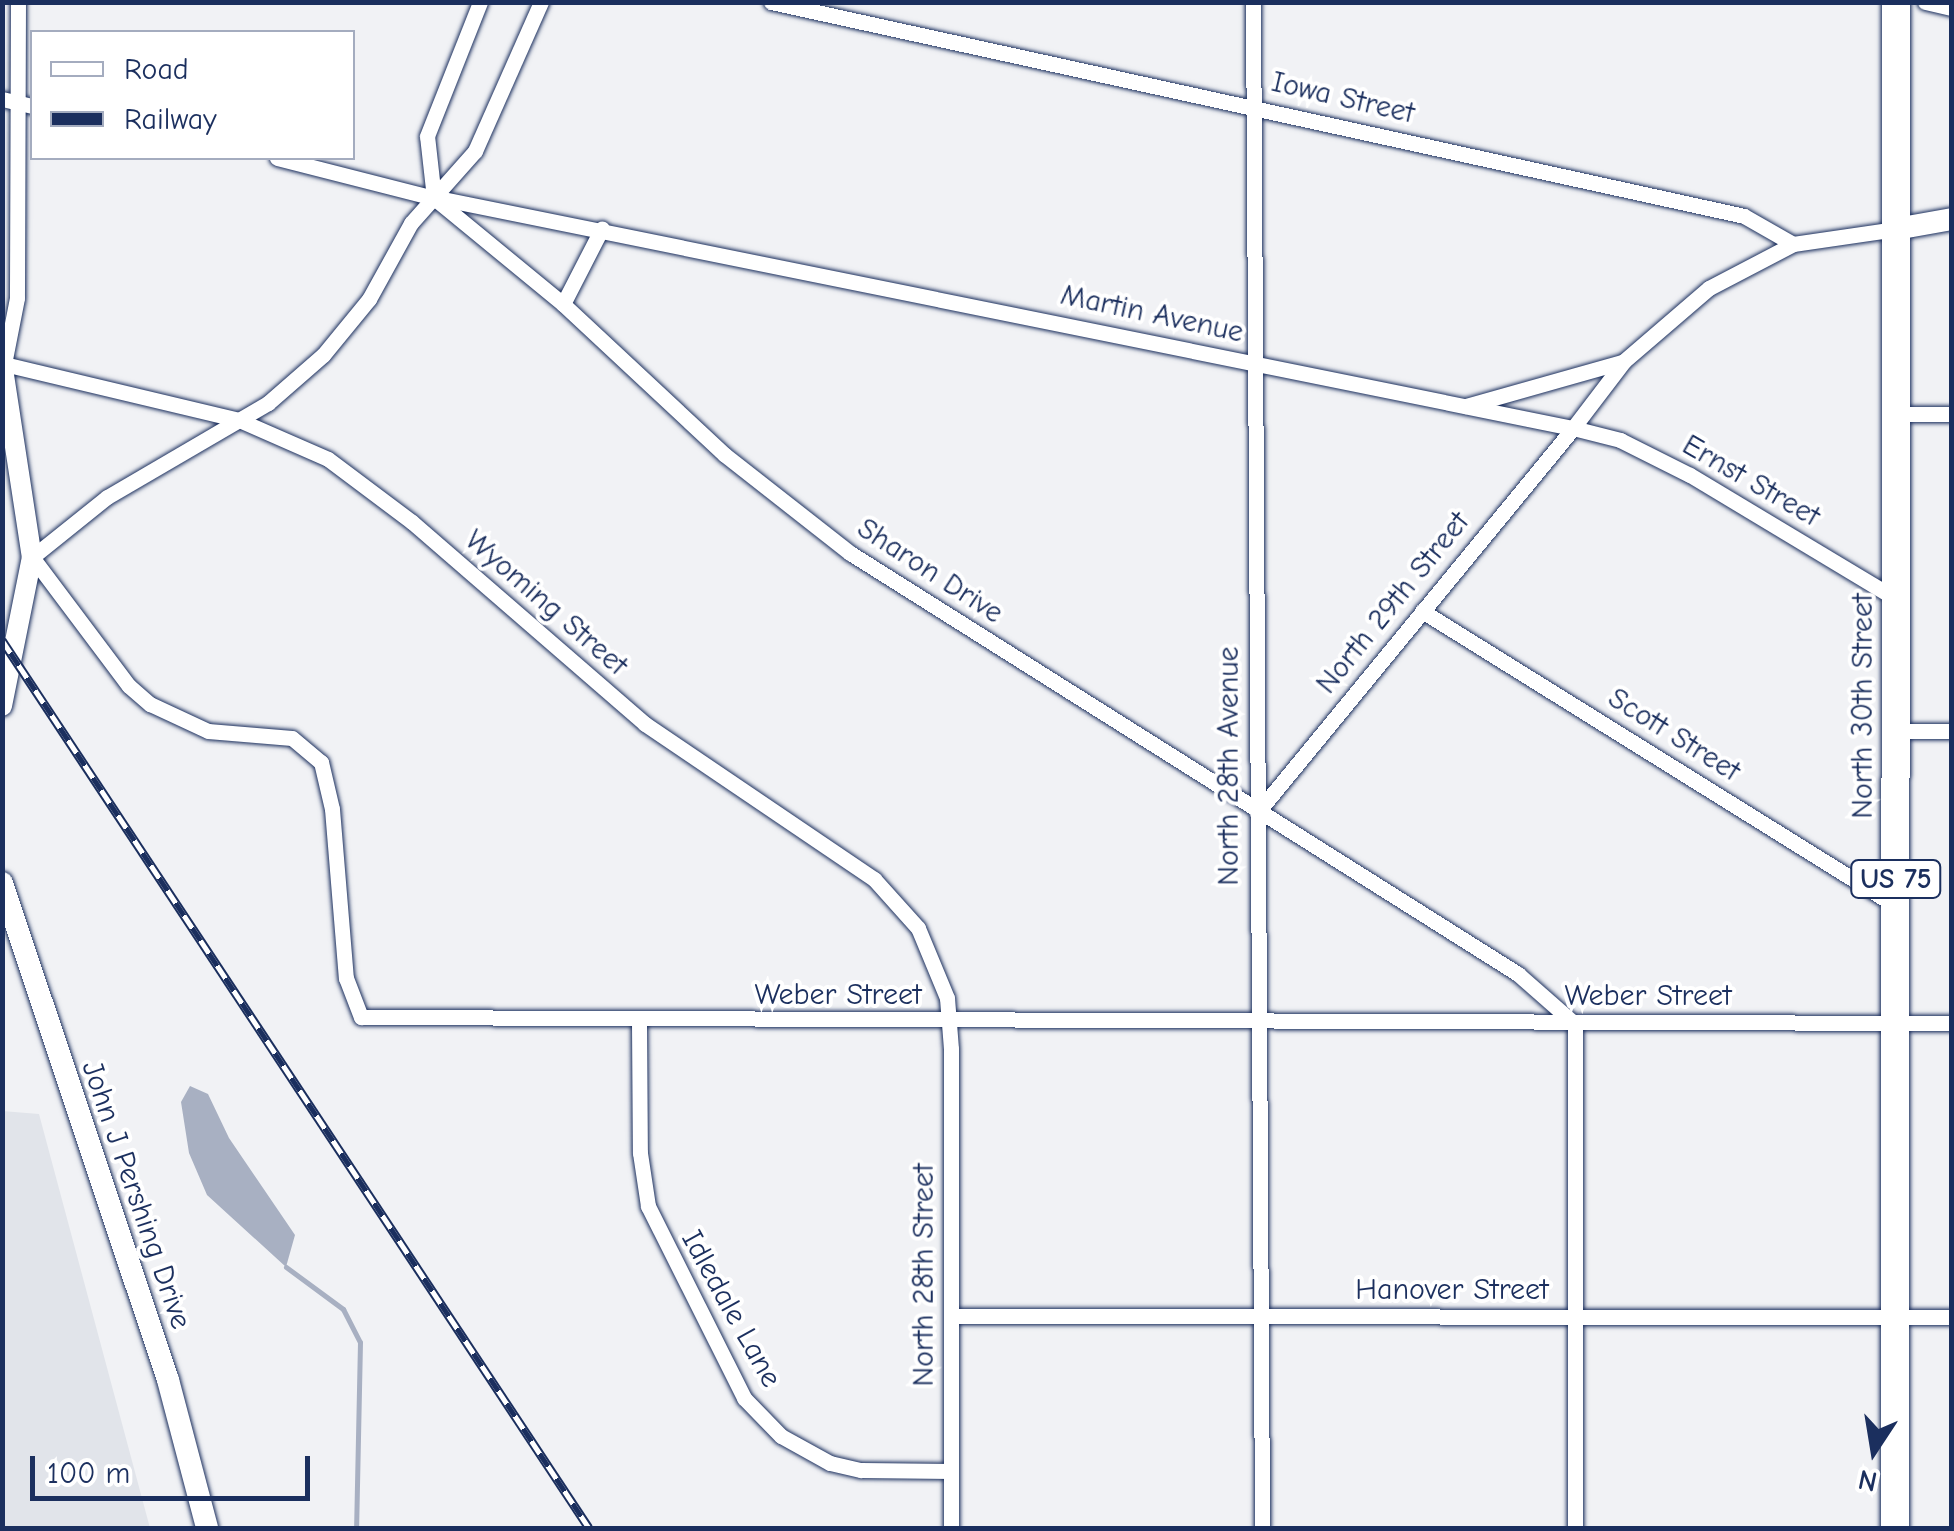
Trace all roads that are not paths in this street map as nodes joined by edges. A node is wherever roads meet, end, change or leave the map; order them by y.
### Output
1 (18, 2) edge
2 (480, 2) edge
3 (542, 2) edge
4 (771, 2) edge
5 (1253, 2) edge
6 (1896, 2) edge
7 (1925, 2) edge
8 (1952, 8) edge
9 (17, 102) edge
10 (1254, 106) junction
11 (284, 160) edge
12 (434, 198) junction
13 (1952, 218) edge
14 (602, 228) junction
15 (1896, 229) junction
16 (1794, 244) junction
17 (564, 304) junction
18 (1624, 361) junction
19 (3, 363) edge
20 (1254, 367) junction
21 (1458, 408) junction
22 (1896, 414) junction
23 (1952, 414) edge
24 (239, 420) junction
25 (1573, 428) junction
26 (32, 558) junction
27 (1895, 598) junction
28 (1422, 611) junction
29 (2, 706) edge
30 (1896, 731) junction
31 (1952, 731) edge
32 (1257, 813) junction
33 (2, 883) edge
34 (1896, 906) junction
35 (950, 1022) junction
36 (639, 1023) junction
37 (1260, 1023) junction
38 (1952, 1023) edge
39 (1575, 1024) junction
40 (1895, 1024) junction
41 (952, 1316) junction
42 (1263, 1317) junction
43 (1896, 1317) junction
44 (1575, 1318) junction
45 (1952, 1318) edge
46 (951, 1471) junction
47 (207, 1528) edge
48 (951, 1528) edge
49 (1262, 1528) edge
50 (1575, 1528) edge
51 (1895, 1528) edge

1 - 9 street
2 - 12 street
3 - 12 street
4 - 10 street, Iowa Street
5 - 10 street, North 28th Avenue
6 - 15 highway, North 30th Street / US 75
7 - 8 street
9 - 19 street
10 - 16 street, Iowa Street
10 - 20 street, North 28th Avenue
11 - 12 street, Sharon Drive
12 - 14 street, Martin Avenue
12 - 17 street, Sharon Drive
12 - 24 street
13 - 15 main road
14 - 17 street
14 - 20 street, Martin Avenue
15 - 16 street
15 - 22 highway, North 30th Street / US 75
16 - 18 street
17 - 32 street, Sharon Drive
18 - 21 street
18 - 25 street
19 - 24 street, Wyoming Street
19 - 26 street
20 - 21 street, Martin Avenue
20 - 32 street, North 28th Avenue
21 - 25 street, Martin Avenue
22 - 23 street
22 - 27 highway, North 30th Street / US 75
24 - 26 street
24 - 35 street, Wyoming Street
25 - 27 street, Ernst Street
25 - 28 street, North 29th Street
26 - 29 street
26 - 36 street, Weber Street
27 - 30 highway, North 30th Street / US 75
28 - 32 street, North 29th Street
28 - 34 street, Scott Street
30 - 31 street
30 - 34 highway, North 30th Street / US 75
32 - 37 street, North 28th Avenue
32 - 39 street, Sharon Drive
33 - 47 main road, John J Pershing Drive
34 - 40 highway, North 30th Street / US 75
35 - 36 street, Weber Street
35 - 37 street, Weber Street
35 - 41 street, North 28th Street
36 - 46 street, Idledale Lane
37 - 39 street, Weber Street
37 - 42 street, North 28th Avenue
38 - 40 street, Weber Street
39 - 40 street, Weber Street
39 - 44 street
40 - 43 highway, North 30th Street / US 75
41 - 42 street, Hanover Street
41 - 46 street, North 28th Street
42 - 44 street, Hanover Street
42 - 49 street, North 28th Avenue
43 - 44 street, Hanover Street
43 - 45 street, Hanover Street
43 - 51 highway, North 30th Street / US 75
44 - 50 street
46 - 48 street, North 28th Street

